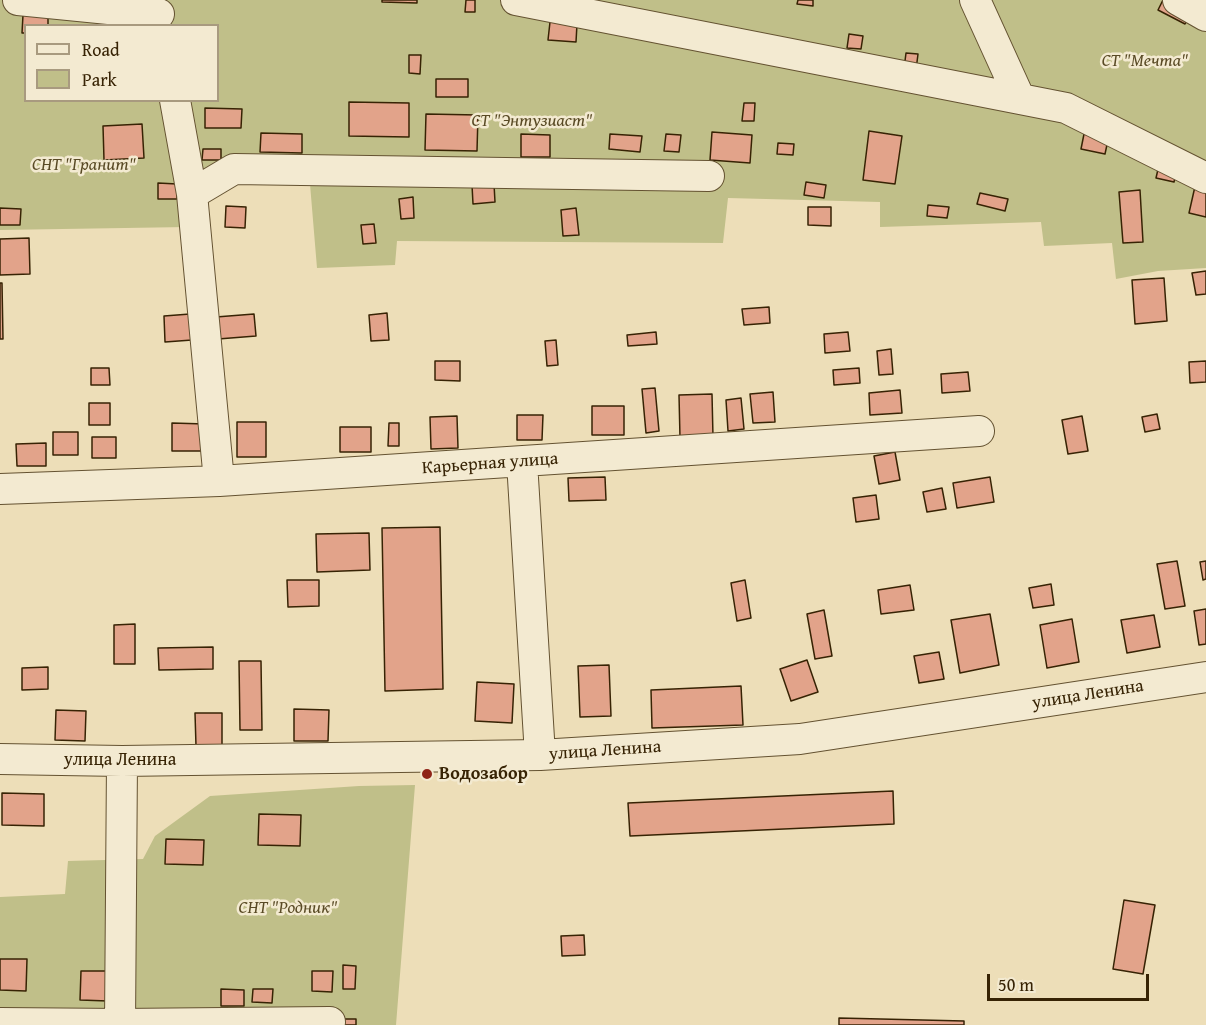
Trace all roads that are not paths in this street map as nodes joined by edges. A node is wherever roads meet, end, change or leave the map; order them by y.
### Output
1 (18, 0) edge
2 (516, 0) edge
3 (975, 0) edge
4 (1178, 0) edge
5 (159, 13) edge
6 (1206, 16) edge
7 (1020, 99) junction
8 (175, 102) edge
9 (709, 176) dead end
10 (1206, 178) edge
11 (192, 194) junction
12 (979, 431) dead end
13 (522, 462) junction
14 (219, 481) junction
15 (0, 489) edge
16 (1206, 677) edge
17 (540, 755) junction
18 (0, 759) edge
19 (122, 761) junction
20 (330, 1022) dead end
21 (0, 1023) edge
22 (120, 1024) edge

1 - 5 street
2 - 7 street
3 - 7 street
4 - 6 street
7 - 10 street
8 - 11 street
9 - 11 street
11 - 14 street
12 - 13 street, Карьерная улица
13 - 14 street, Карьерная улица
13 - 17 street
14 - 15 street, Карьерная улица
16 - 17 street, улица Ленина
17 - 19 street, улица Ленина
18 - 19 street, улица Ленина
19 - 22 street
20 - 22 street
21 - 22 street

